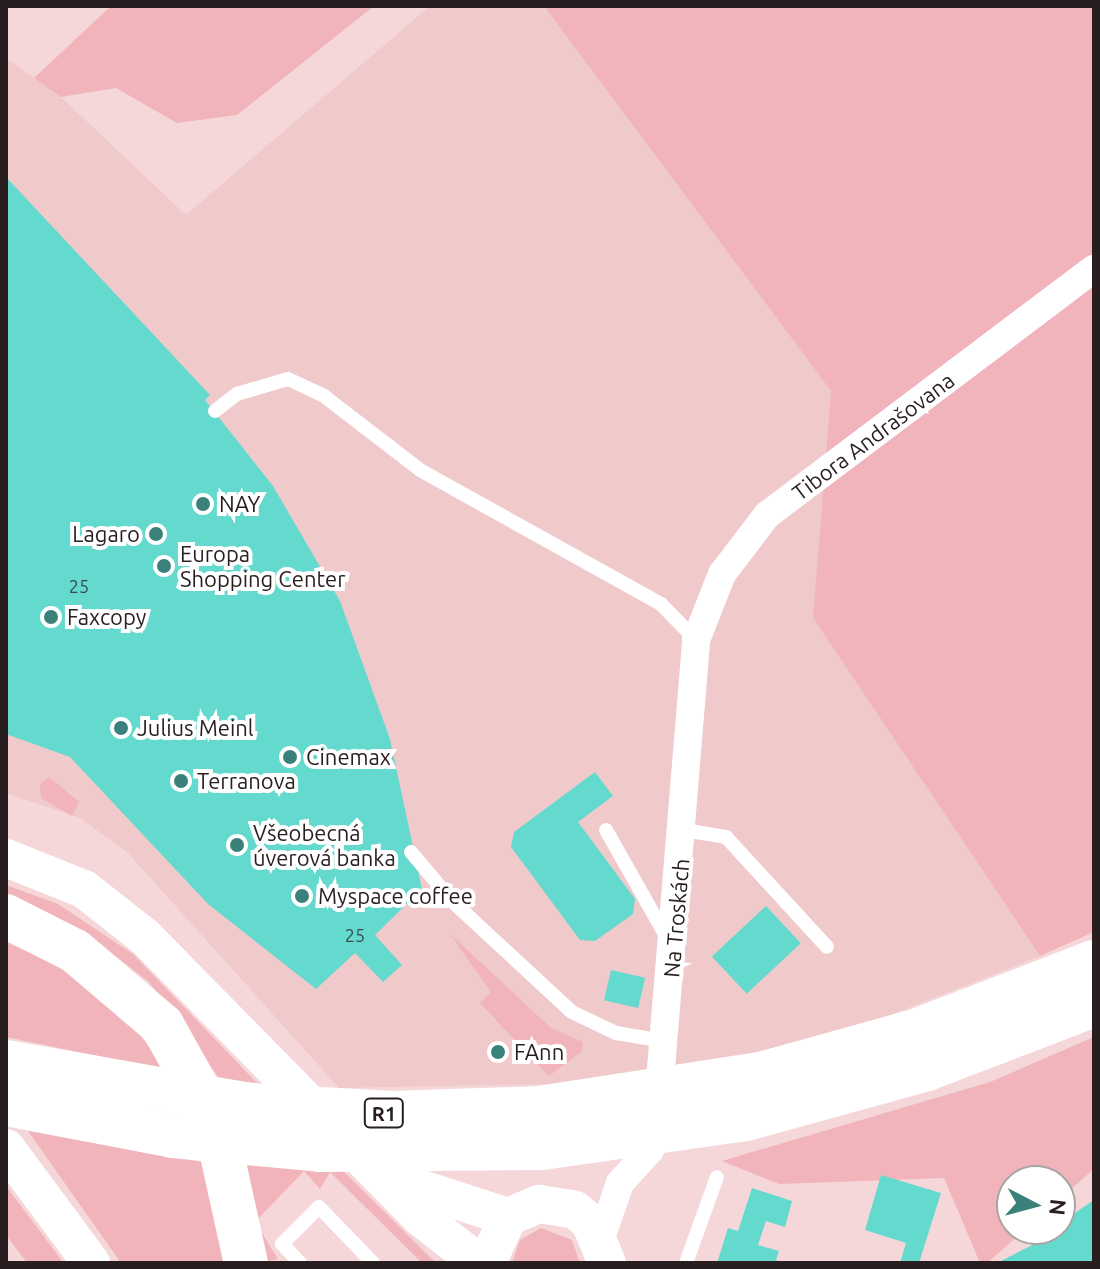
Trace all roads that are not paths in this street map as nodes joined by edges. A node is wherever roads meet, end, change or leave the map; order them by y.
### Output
1 (1094, 269) edge
2 (215, 411) dead end
3 (696, 640) junction
4 (606, 830) dead end
5 (684, 830) junction
6 (411, 852) dead end
7 (6, 858) edge
8 (6, 916) edge
9 (827, 947) dead end
10 (673, 948) junction
11 (1094, 962) edge
12 (1094, 1005) edge
13 (664, 1041) junction
14 (6, 1062) edge
15 (6, 1104) edge
16 (6, 1148) edge
17 (717, 1177) dead end
18 (391, 1179) junction
19 (620, 1183) junction
20 (557, 1204) junction
21 (508, 1217) junction
22 (450, 1250) edge
23 (604, 1250) edge
24 (91, 1263) edge
25 (246, 1263) edge
26 (300, 1263) edge
27 (373, 1263) edge
28 (479, 1263) edge
29 (487, 1263) edge
30 (686, 1263) edge

1 - 3 street, Tibora Andrašovana
2 - 3 lane
3 - 5 street, Na Troskách
4 - 10 lane
5 - 9 lane
5 - 10 street, Na Troskách
6 - 13 lane
7 - 18 street
8 - 25 highway
10 - 13 street, Na Troskách
11 - 14 highway, R1
12 - 15 highway, R1
13 - 19 street, Na Troskách
16 - 24 street
17 - 30 lane
18 - 21 street
18 - 22 street
19 - 20 street, Na Troskách
19 - 23 street, Na Troskách
20 - 21 street
20 - 23 street
21 - 29 street
22 - 28 street
26 - 27 lane

